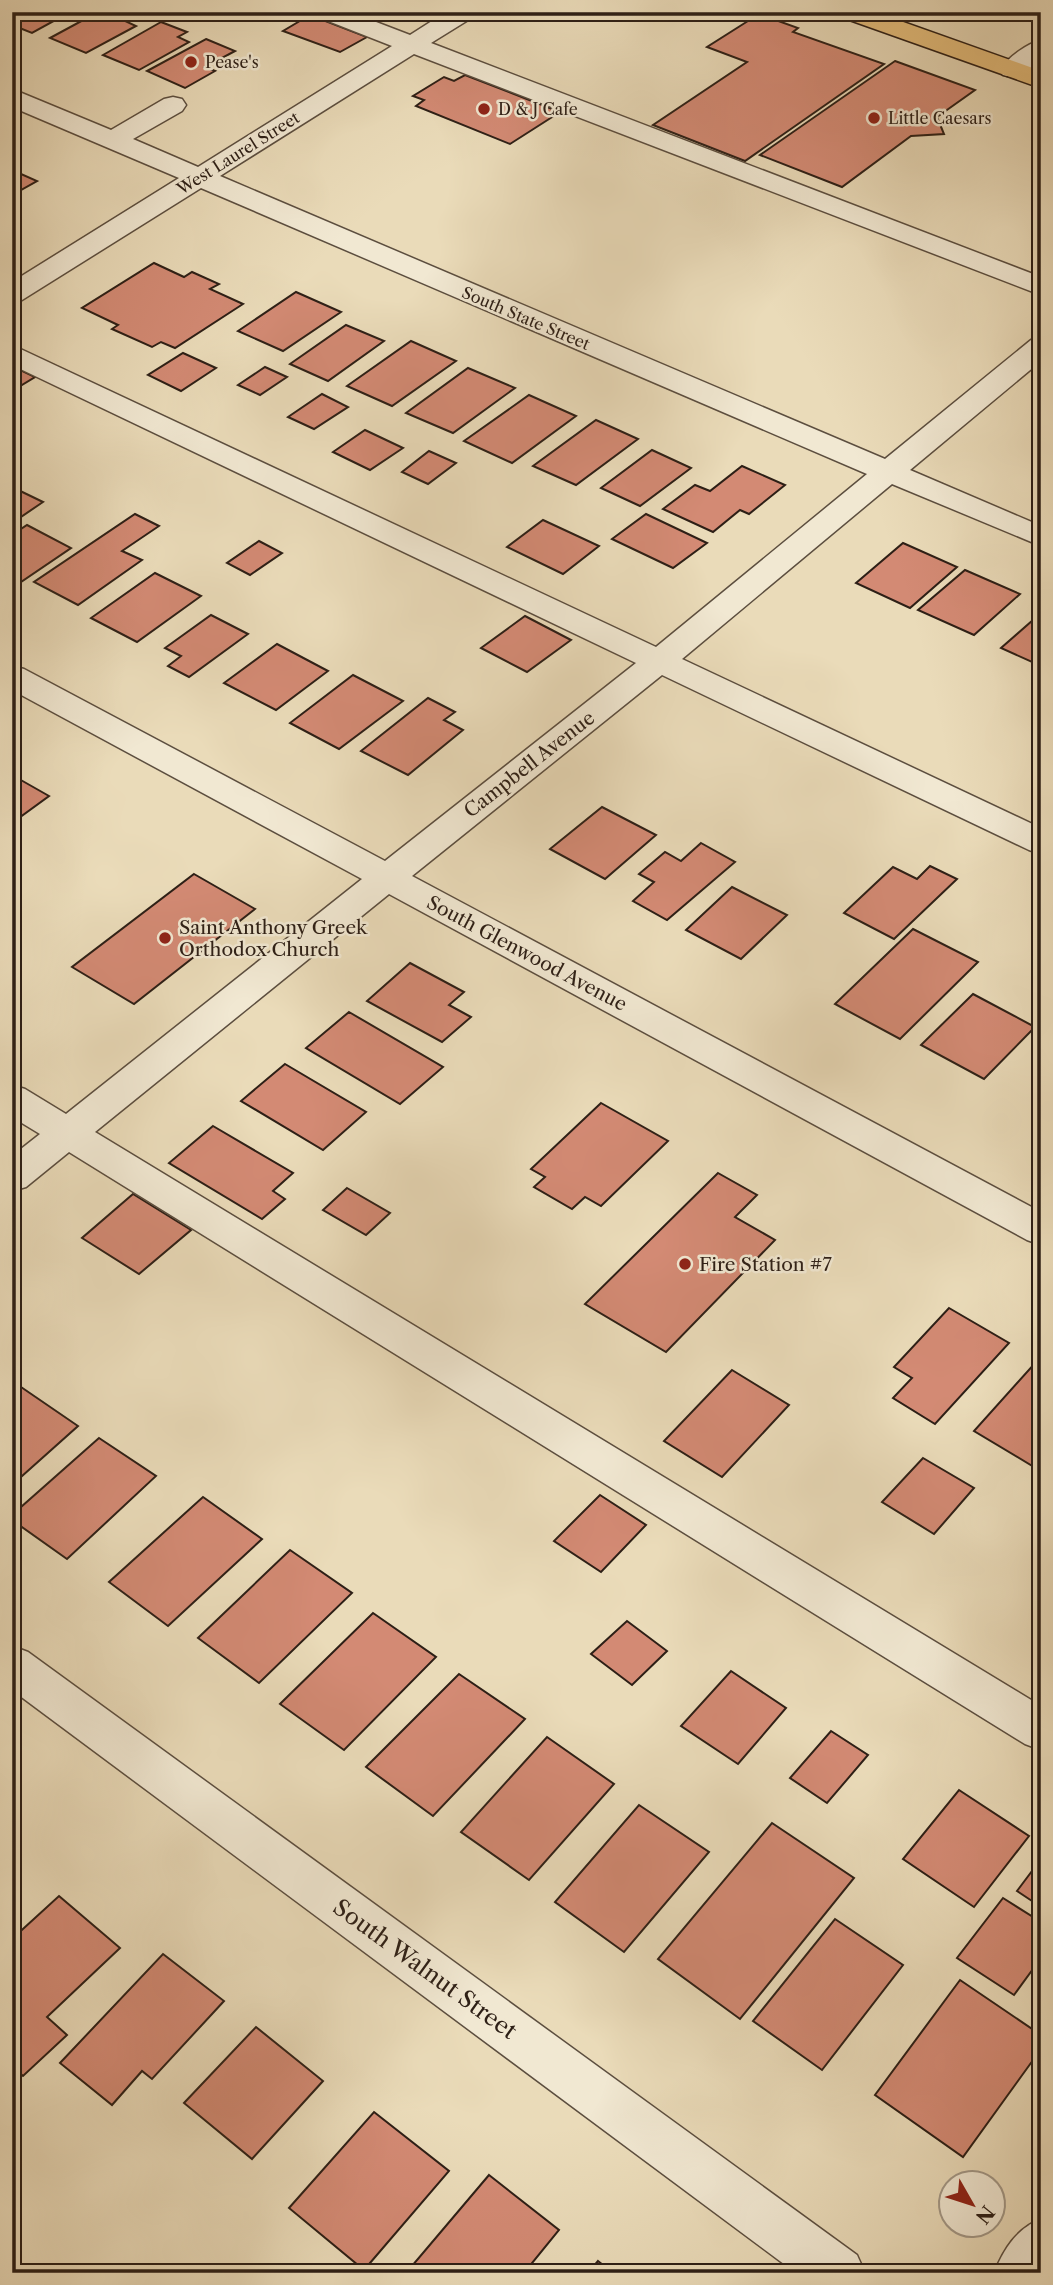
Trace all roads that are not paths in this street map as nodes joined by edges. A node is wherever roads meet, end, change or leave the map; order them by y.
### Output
1 (327, 12) edge
2 (464, 12) edge
3 (850, 12) edge
4 (412, 45) junction
5 (1041, 48) edge
6 (1012, 69) junction
7 (1041, 80) edge
8 (12, 97) edge
9 (173, 105) dead end
10 (113, 140) junction
11 (200, 177) junction
12 (1041, 287) edge
13 (12, 294) edge
14 (1041, 346) edge
15 (12, 354) edge
16 (890, 472) junction
17 (1041, 537) edge
18 (659, 661) junction
19 (12, 676) edge
20 (1041, 842) edge
21 (387, 878) junction
22 (12, 1099) edge
23 (66, 1132) junction
24 (12, 1177) edge
25 (1041, 1230) edge
26 (12, 1665) edge
27 (1041, 1730) edge
28 (1041, 2244) edge
29 (838, 2273) edge
30 (1020, 2273) edge

1 - 4 street
2 - 4 street, West Laurel Street
3 - 6 main road
4 - 11 street, West Laurel Street
4 - 12 street
5 - 6 street
6 - 7 main road
8 - 10 street, South State Street
9 - 10 street
10 - 11 street, South State Street
11 - 13 street, West Laurel Street
11 - 16 street, South State Street
14 - 16 street, Campbell Avenue
15 - 18 street
16 - 17 street, South State Street
16 - 18 street, Campbell Avenue
18 - 20 street
18 - 21 street, Campbell Avenue
19 - 21 street, South Glenwood Avenue
21 - 23 street, Campbell Avenue
21 - 25 street, South Glenwood Avenue
22 - 23 street
23 - 24 street, Campbell Avenue
23 - 27 street
26 - 29 street, South Walnut Street
28 - 30 street

